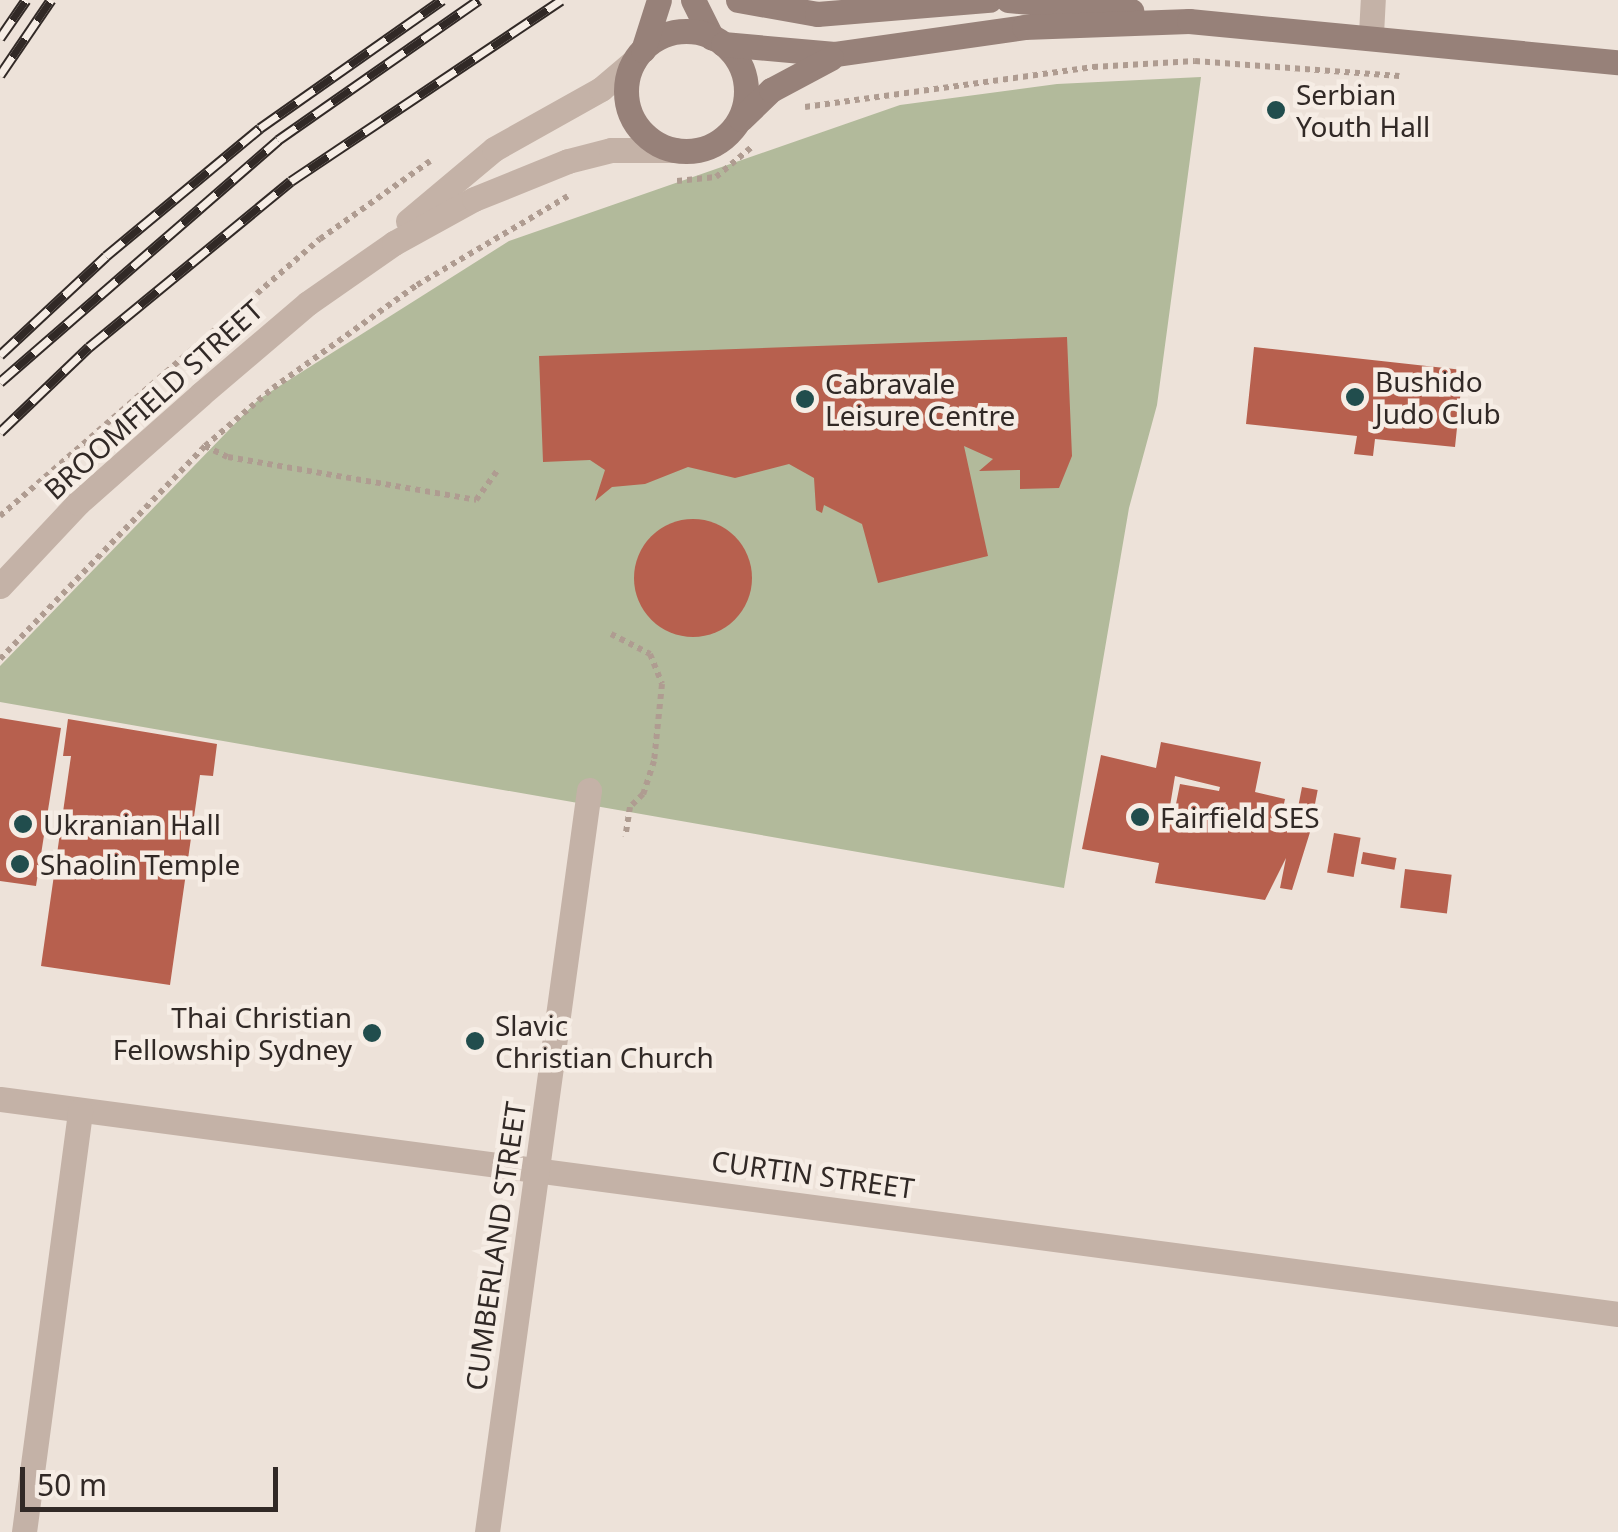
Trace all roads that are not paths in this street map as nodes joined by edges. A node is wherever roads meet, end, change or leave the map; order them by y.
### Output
1 (659, 0) edge
2 (693, 0) edge
3 (738, 0) edge
4 (989, 0) edge
5 (1008, 0) edge
6 (1374, 0) edge
7 (1217, 23) junction
8 (1371, 34) junction
9 (718, 41) junction
10 (850, 53) junction
11 (638, 56) junction
12 (1618, 62) edge
13 (734, 127) junction
14 (675, 150) junction
15 (355, 268) junction
16 (0, 586) edge
17 (589, 790) dead end
18 (0, 1099) edge
19 (80, 1111) junction
20 (536, 1167) junction
21 (1618, 1314) edge
22 (24, 1532) edge
23 (487, 1532) edge

1 - 11 main road
2 - 9 main road
3 - 4 main road
5 - 7 main road
6 - 8 street
7 - 8 main road
7 - 10 main road
8 - 12 main road
9 - 10 main road
9 - 11 main road
9 - 13 main road
10 - 13 main road
11 - 14 main road
11 - 15 street
13 - 14 main road
14 - 15 street
15 - 16 street, BROOMFIELD STREET
17 - 20 street, CUMBERLAND STREET
18 - 19 street, CURTIN STREET
19 - 20 street, CURTIN STREET
19 - 22 street
20 - 21 street, CURTIN STREET
20 - 23 street, CUMBERLAND STREET

